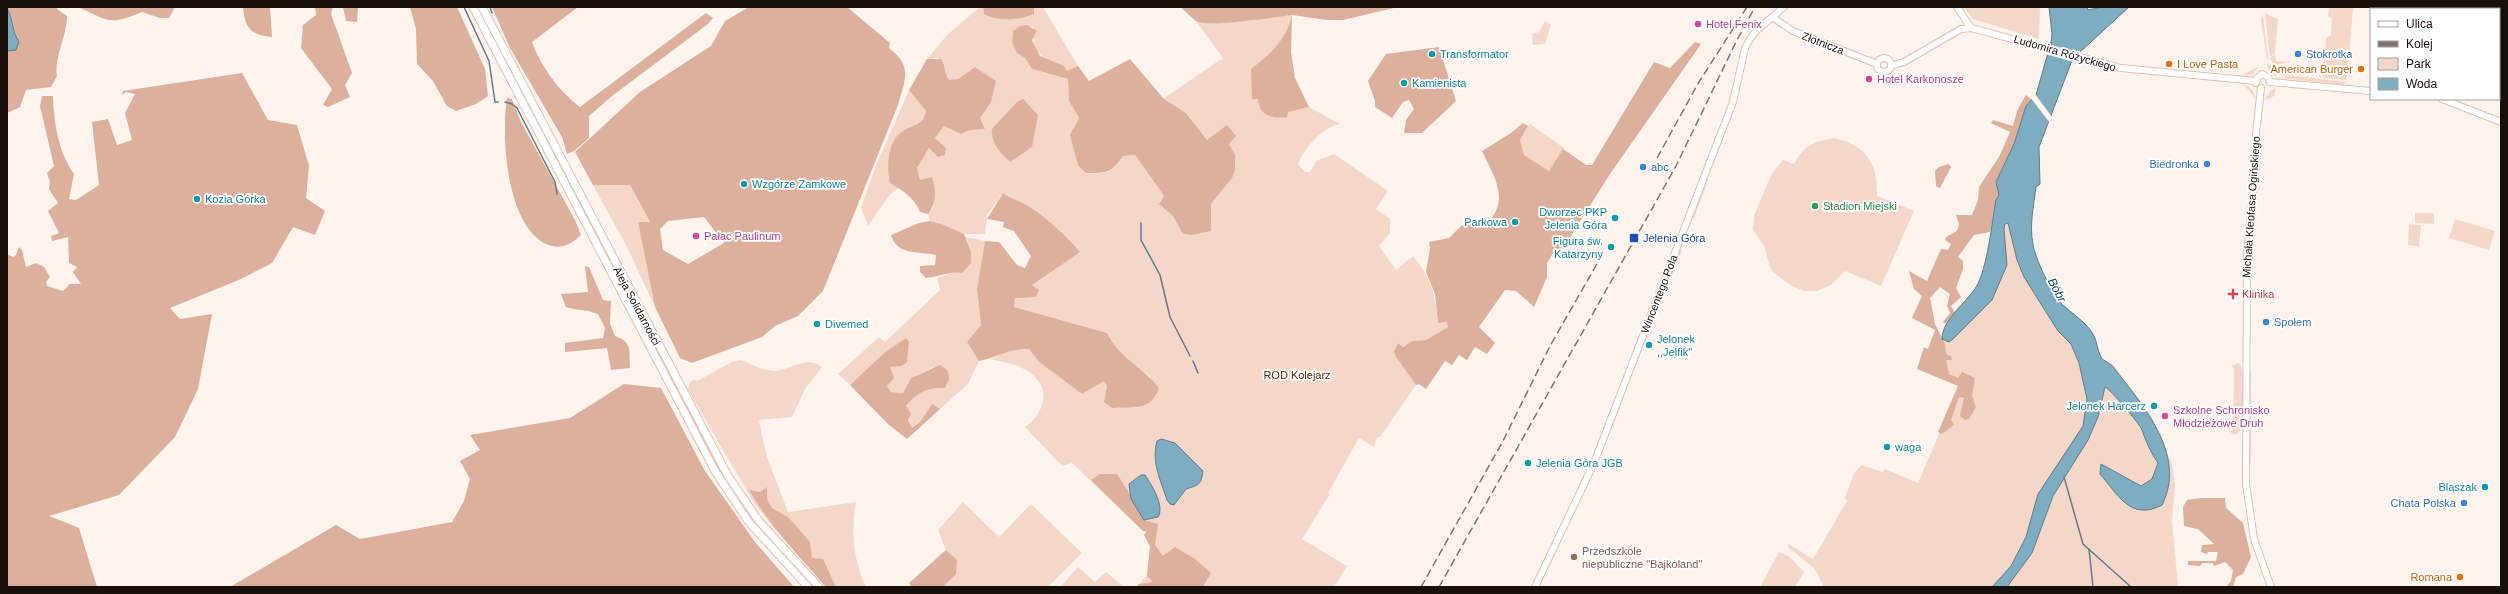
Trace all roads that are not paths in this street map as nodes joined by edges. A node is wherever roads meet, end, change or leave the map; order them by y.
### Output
1 (473, 7) edge
2 (482, 7) edge
3 (1784, 7) edge
4 (1958, 7) edge
5 (1772, 17) junction
6 (1971, 28) junction
7 (1877, 64) junction
8 (1891, 66) junction
9 (2256, 81) junction
10 (2270, 82) junction
11 (2261, 88) junction
12 (2370, 91) edge
13 (2445, 100) edge
14 (2501, 122) edge
15 (808, 587) edge
16 (819, 587) edge
17 (1536, 587) edge
18 (2271, 587) edge

1 - 15 main road, Aleja Solidarności
2 - 16 main road, Aleja Solidarności
3 - 5 street, Wincentego Pola
4 - 6 street
5 - 7 street, Złotnicza
5 - 17 street, Wincentego Pola
6 - 8 street
6 - 9 street, Ludomira Różyckiego
7 - 8 street
7 - 8 street
9 - 10 street
9 - 11 street
10 - 11 street
10 - 12 street
11 - 18 street, Michała Kleofasa Ogińskiego
13 - 14 street

